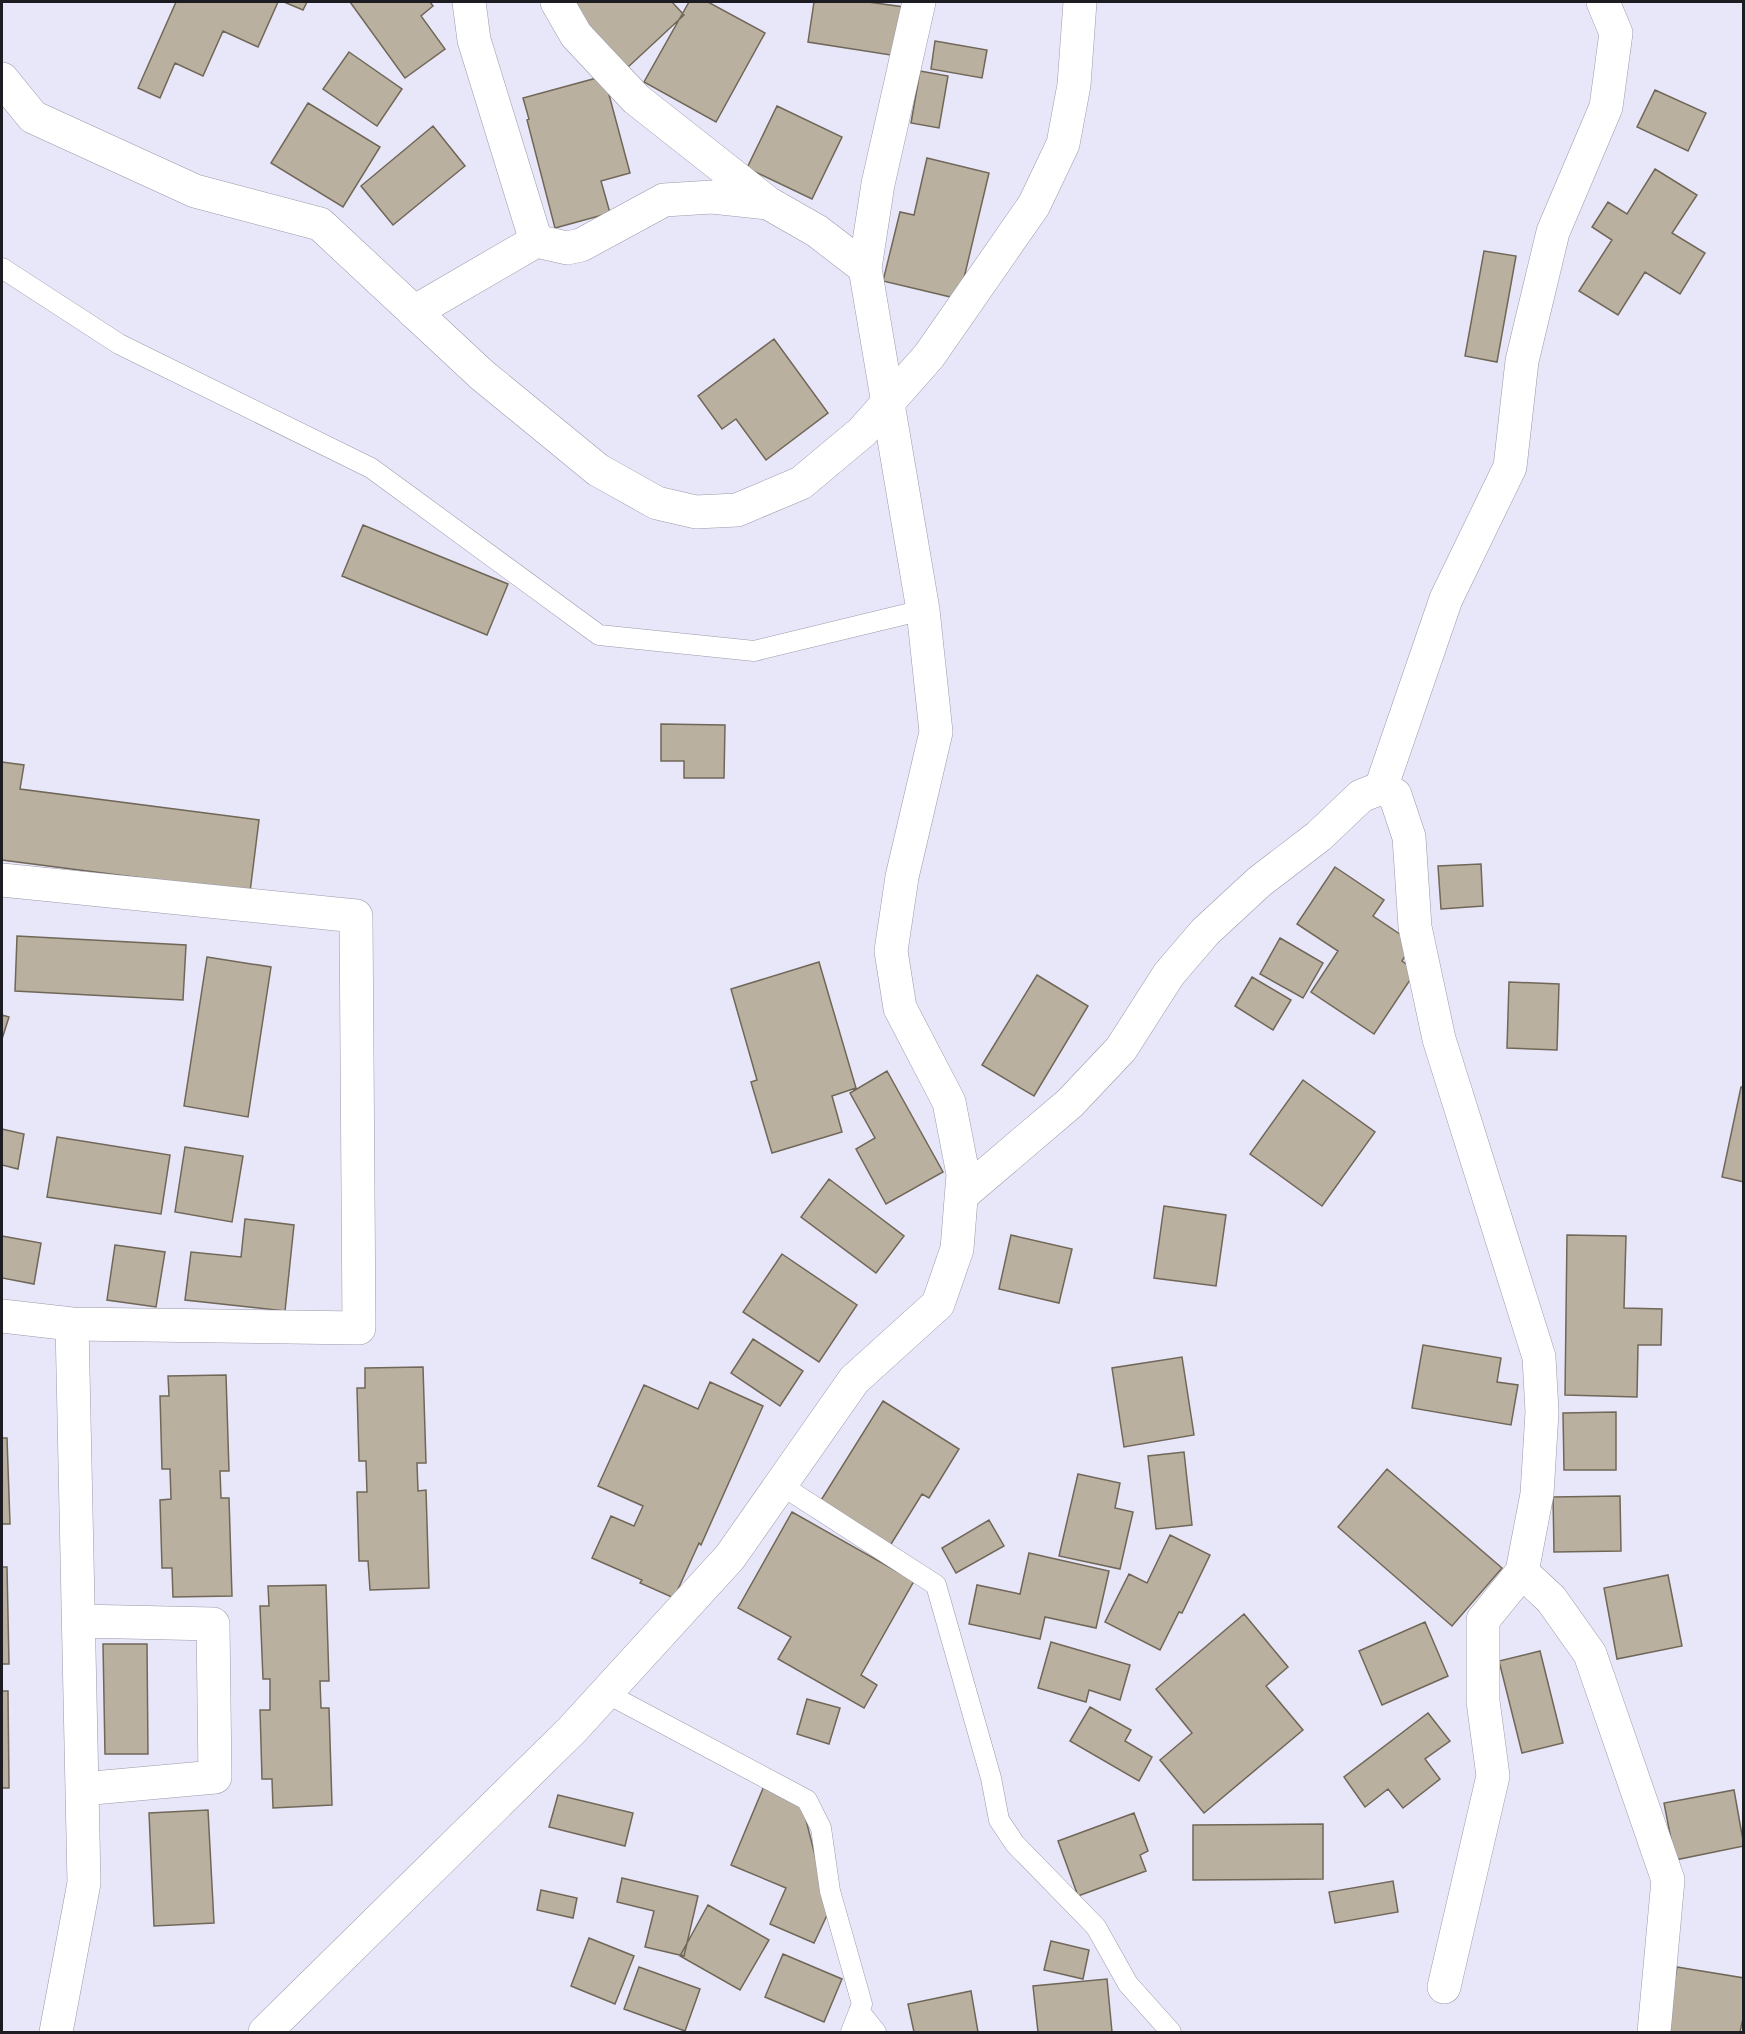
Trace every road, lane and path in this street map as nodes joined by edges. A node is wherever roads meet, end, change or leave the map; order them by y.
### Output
1 (469, 2) edge
2 (557, 2) edge
3 (919, 2) edge
4 (1080, 2) edge
5 (1603, 2) edge
6 (2, 79) edge
7 (768, 203) junction
8 (536, 241) junction
9 (2, 268) edge
10 (865, 268) junction
11 (414, 312) junction
12 (887, 403) junction
13 (923, 610) junction
14 (1382, 788) junction
15 (2, 880) edge
16 (962, 1195) junction
17 (2, 1316) edge
18 (72, 1324) junction
19 (781, 1485) junction
20 (1522, 1572) junction
21 (78, 1621) junction
22 (606, 1693) junction
23 (82, 1789) junction
24 (1444, 1987) dead end
25 (859, 2012) junction
26 (56, 2032) edge
27 (265, 2032) edge
28 (851, 2032) edge
29 (876, 2032) edge
30 (1171, 2032) edge
31 (1654, 2032) edge

1 - 8 street
2 - 7 street
3 - 10 street
4 - 12 street
5 - 14 street
6 - 11 street
7 - 8 street
7 - 10 street
8 - 11 street
9 - 13 lane
10 - 12 street
11 - 12 street
12 - 13 street
13 - 16 street
14 - 16 street
14 - 20 street
15 - 18 street
16 - 19 street
17 - 18 street
18 - 21 street
19 - 22 street
19 - 30 lane
20 - 24 street
20 - 31 street
21 - 23 street
21 - 23 street
22 - 25 lane
22 - 27 street
23 - 26 street
25 - 28 lane
25 - 29 lane

